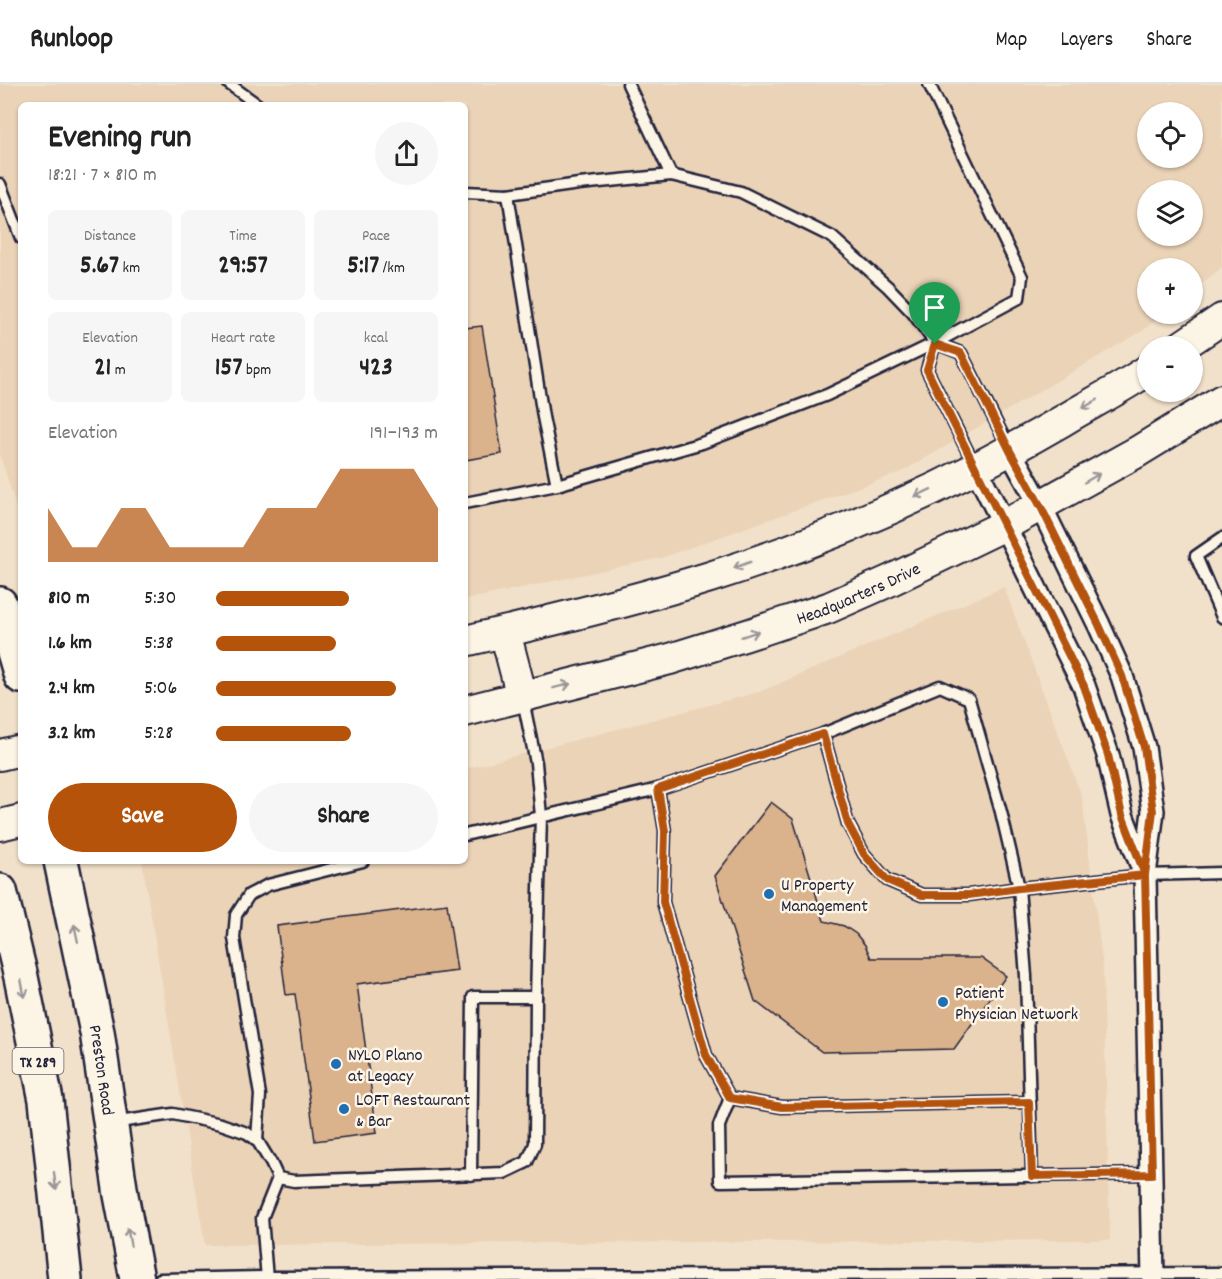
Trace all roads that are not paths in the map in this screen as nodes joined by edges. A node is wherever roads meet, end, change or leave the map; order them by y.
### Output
1 (229, 84) edge
2 (628, 84) edge
3 (929, 84) edge
4 (254, 102) edge
5 (671, 175) junction
6 (0, 184) edge
7 (468, 192) edge
8 (508, 194) junction
9 (18, 230) edge
10 (1222, 319) edge
11 (1197, 336) edge
12 (935, 344) junction
13 (1137, 376) edge
14 (1222, 400) edge
15 (1010, 451) junction
16 (976, 468) junction
17 (557, 485) junction
18 (468, 502) edge
19 (1041, 507) junction
20 (1005, 525) junction
21 (1222, 538) edge
22 (0, 604) edge
23 (1222, 617) edge
24 (505, 632) junction
25 (468, 640) edge
26 (18, 666) edge
27 (522, 697) junction
28 (468, 710) edge
29 (823, 734) junction
30 (18, 751) edge
31 (0, 755) edge
32 (658, 789) junction
33 (541, 816) junction
34 (18, 821) edge
35 (0, 825) edge
36 (468, 834) edge
37 (62, 864) edge
38 (351, 864) edge
39 (1222, 873) edge
40 (1145, 875) junction
41 (1019, 888) junction
42 (0, 891) edge
43 (536, 997) junction
44 (730, 1098) junction
45 (1029, 1102) junction
46 (112, 1123) junction
47 (257, 1140) junction
48 (1152, 1174) junction
49 (471, 1175) junction
50 (1032, 1176) junction
51 (278, 1178) junction
52 (1222, 1273) edge
53 (1153, 1276) edge
54 (1061, 1277) edge
55 (267, 1278) edge
56 (543, 1278) edge
57 (66, 1279) edge
58 (137, 1279) edge
59 (160, 1279) edge

1 - 4 lane
2 - 5 lane
3 - 12 lane
5 - 8 lane
5 - 12 lane
6 - 9 lane
7 - 8 lane
8 - 17 lane
10 - 11 main road
12 - 15 lane
12 - 16 lane
12 - 17 lane
13 -> 15 main road
19 -> 14 main road, Headquarters Drive
15 - 16 main road
15 - 19 street
16 - 20 street
16 -> 24 main road
17 - 18 lane
19 - 20 main road, Headquarters Drive
19 - 40 street
27 -> 20 main road, Headquarters Drive
20 - 40 street
21 - 23 lane
22 - 26 main road
24 - 25 main road
24 - 27 main road
27 - 28 main road, Headquarters Drive
27 - 33 lane
29 - 32 lane
29 - 41 lane
29 - 41 lane
30 - 31 main road
32 - 33 lane
32 - 44 lane
33 - 36 lane
33 - 43 lane
34 - 35 main road
46 -> 37 main road, Preston Road
38 - 47 lane
39 - 40 lane
40 - 41 lane
40 - 48 street
41 - 45 lane
42 -> 57 main road, TX 289
43 - 49 lane
43 - 49 lane
44 - 45 lane
44 - 50 lane
45 - 50 lane
46 - 47 lane
58 -> 46 main road, Preston Road
47 - 51 lane
48 - 50 lane
48 - 53 street
49 - 51 lane
51 - 55 lane
52 - 53 lane
53 - 54 lane
54 - 56 lane
55 - 56 lane
55 - 59 lane

